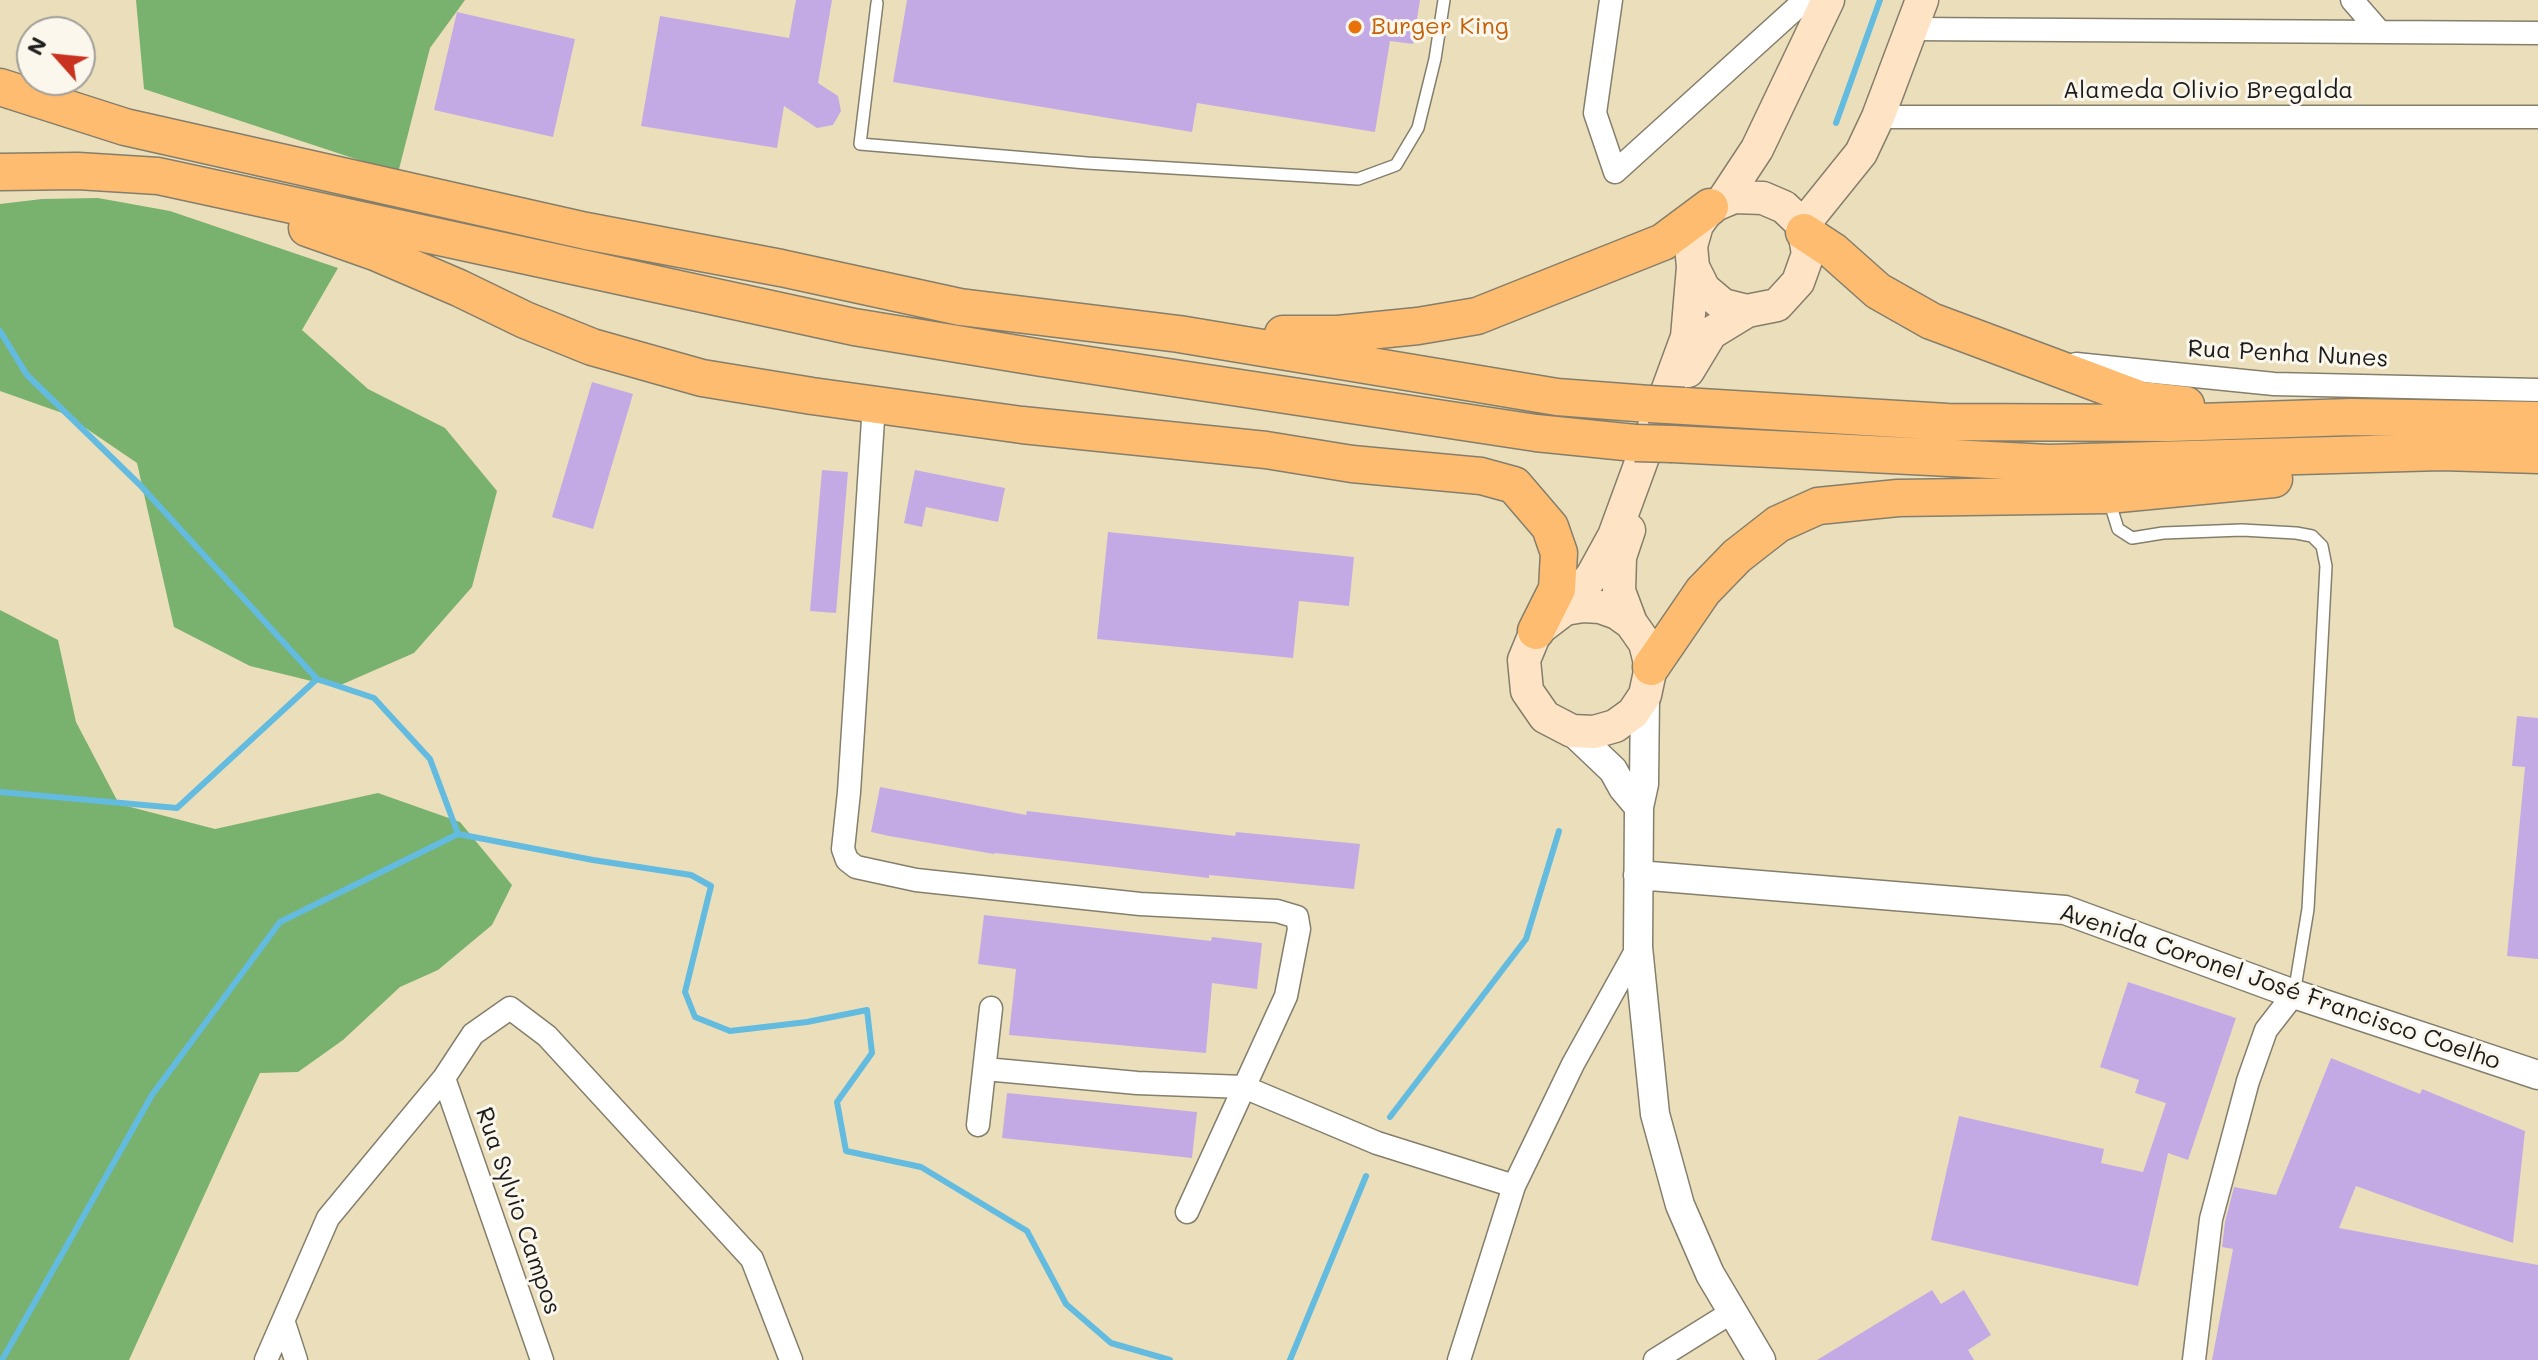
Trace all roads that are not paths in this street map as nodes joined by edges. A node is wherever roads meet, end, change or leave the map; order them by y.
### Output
1 (1444, 0) edge
2 (1611, 0) edge
3 (1805, 0) edge
4 (1828, 0) edge
5 (2352, 0) edge
6 (877, 3) dead end
7 (1916, 15) edge
8 (2379, 31) junction
9 (2538, 33) edge
10 (0, 75) edge
11 (0, 87) edge
12 (55, 106) junction
13 (1878, 117) junction
14 (2538, 117) edge
15 (1, 171) edge
16 (158, 176) junction
17 (1716, 205) junction
18 (1804, 228) junction
19 (1693, 267) junction
20 (1747, 311) junction
21 (1179, 334) junction
22 (2035, 360) junction
23 (2538, 390) edge
24 (874, 404) junction
25 (2351, 417) junction
26 (2538, 420) edge
27 (2442, 452) junction
28 (2538, 455) edge
29 (2108, 495) junction
30 (1565, 609) junction
31 (1631, 623) junction
32 (1536, 631) junction
33 (1648, 681) junction
34 (1572, 731) junction
35 (1639, 807) junction
36 (1638, 875) junction
37 (1638, 947) junction
38 (2294, 994) junction
39 (991, 1008) dead end
40 (985, 1069) junction
41 (2538, 1075) edge
42 (444, 1078) junction
43 (1244, 1087) junction
44 (978, 1125) dead end
45 (1514, 1186) junction
46 (1187, 1212) dead end
47 (1732, 1312) junction
48 (284, 1323) junction
49 (266, 1360) edge
50 (296, 1360) edge
51 (542, 1360) edge
52 (791, 1360) edge
53 (1459, 1360) edge
54 (1655, 1360) edge
55 (1761, 1360) edge
56 (2194, 1360) edge

1 - 6 lane
2 - 3 street
4 - 17 main road
5 - 8 street
7 - 8 street
7 - 13 main road
8 - 9 street
10 - 12 highway
11 - 12 highway
12 - 21 highway
13 - 14 street, Alameda Olivio Bregalda
13 - 18 main road
15 - 16 highway
16 - 24 highway
16 - 27 highway, bridge
17 - 18 main road
17 - 19 main road
17 - 21 highway
18 - 20 main road
18 - 22 highway
19 - 20 main road
19 - 30 main road
20 - 31 main road
21 - 25 highway
22 - 23 street, Rua Penha Nunes
22 - 25 highway
24 - 32 highway
24 - 43 street
25 - 26 highway
27 - 28 highway
27 - 29 highway
29 - 33 highway
29 - 38 lane
30 - 31 main road
30 - 32 main road
31 - 33 main road
32 - 34 main road
33 - 34 main road
33 - 35 street
34 - 35 street
35 - 36 street
36 - 37 street
36 - 38 street, Avenida Coronel José Francisco Coelho
37 - 45 street
37 - 47 street
38 - 41 street, Avenida Coronel José Francisco Coelho
38 - 56 street
39 - 40 street
40 - 43 street
40 - 44 street
42 - 48 street
42 - 51 street, Rua Sylvio Campos
42 - 52 street
43 - 45 street
43 - 46 street
45 - 53 street
47 - 54 street
47 - 55 street
48 - 49 street
48 - 50 street

